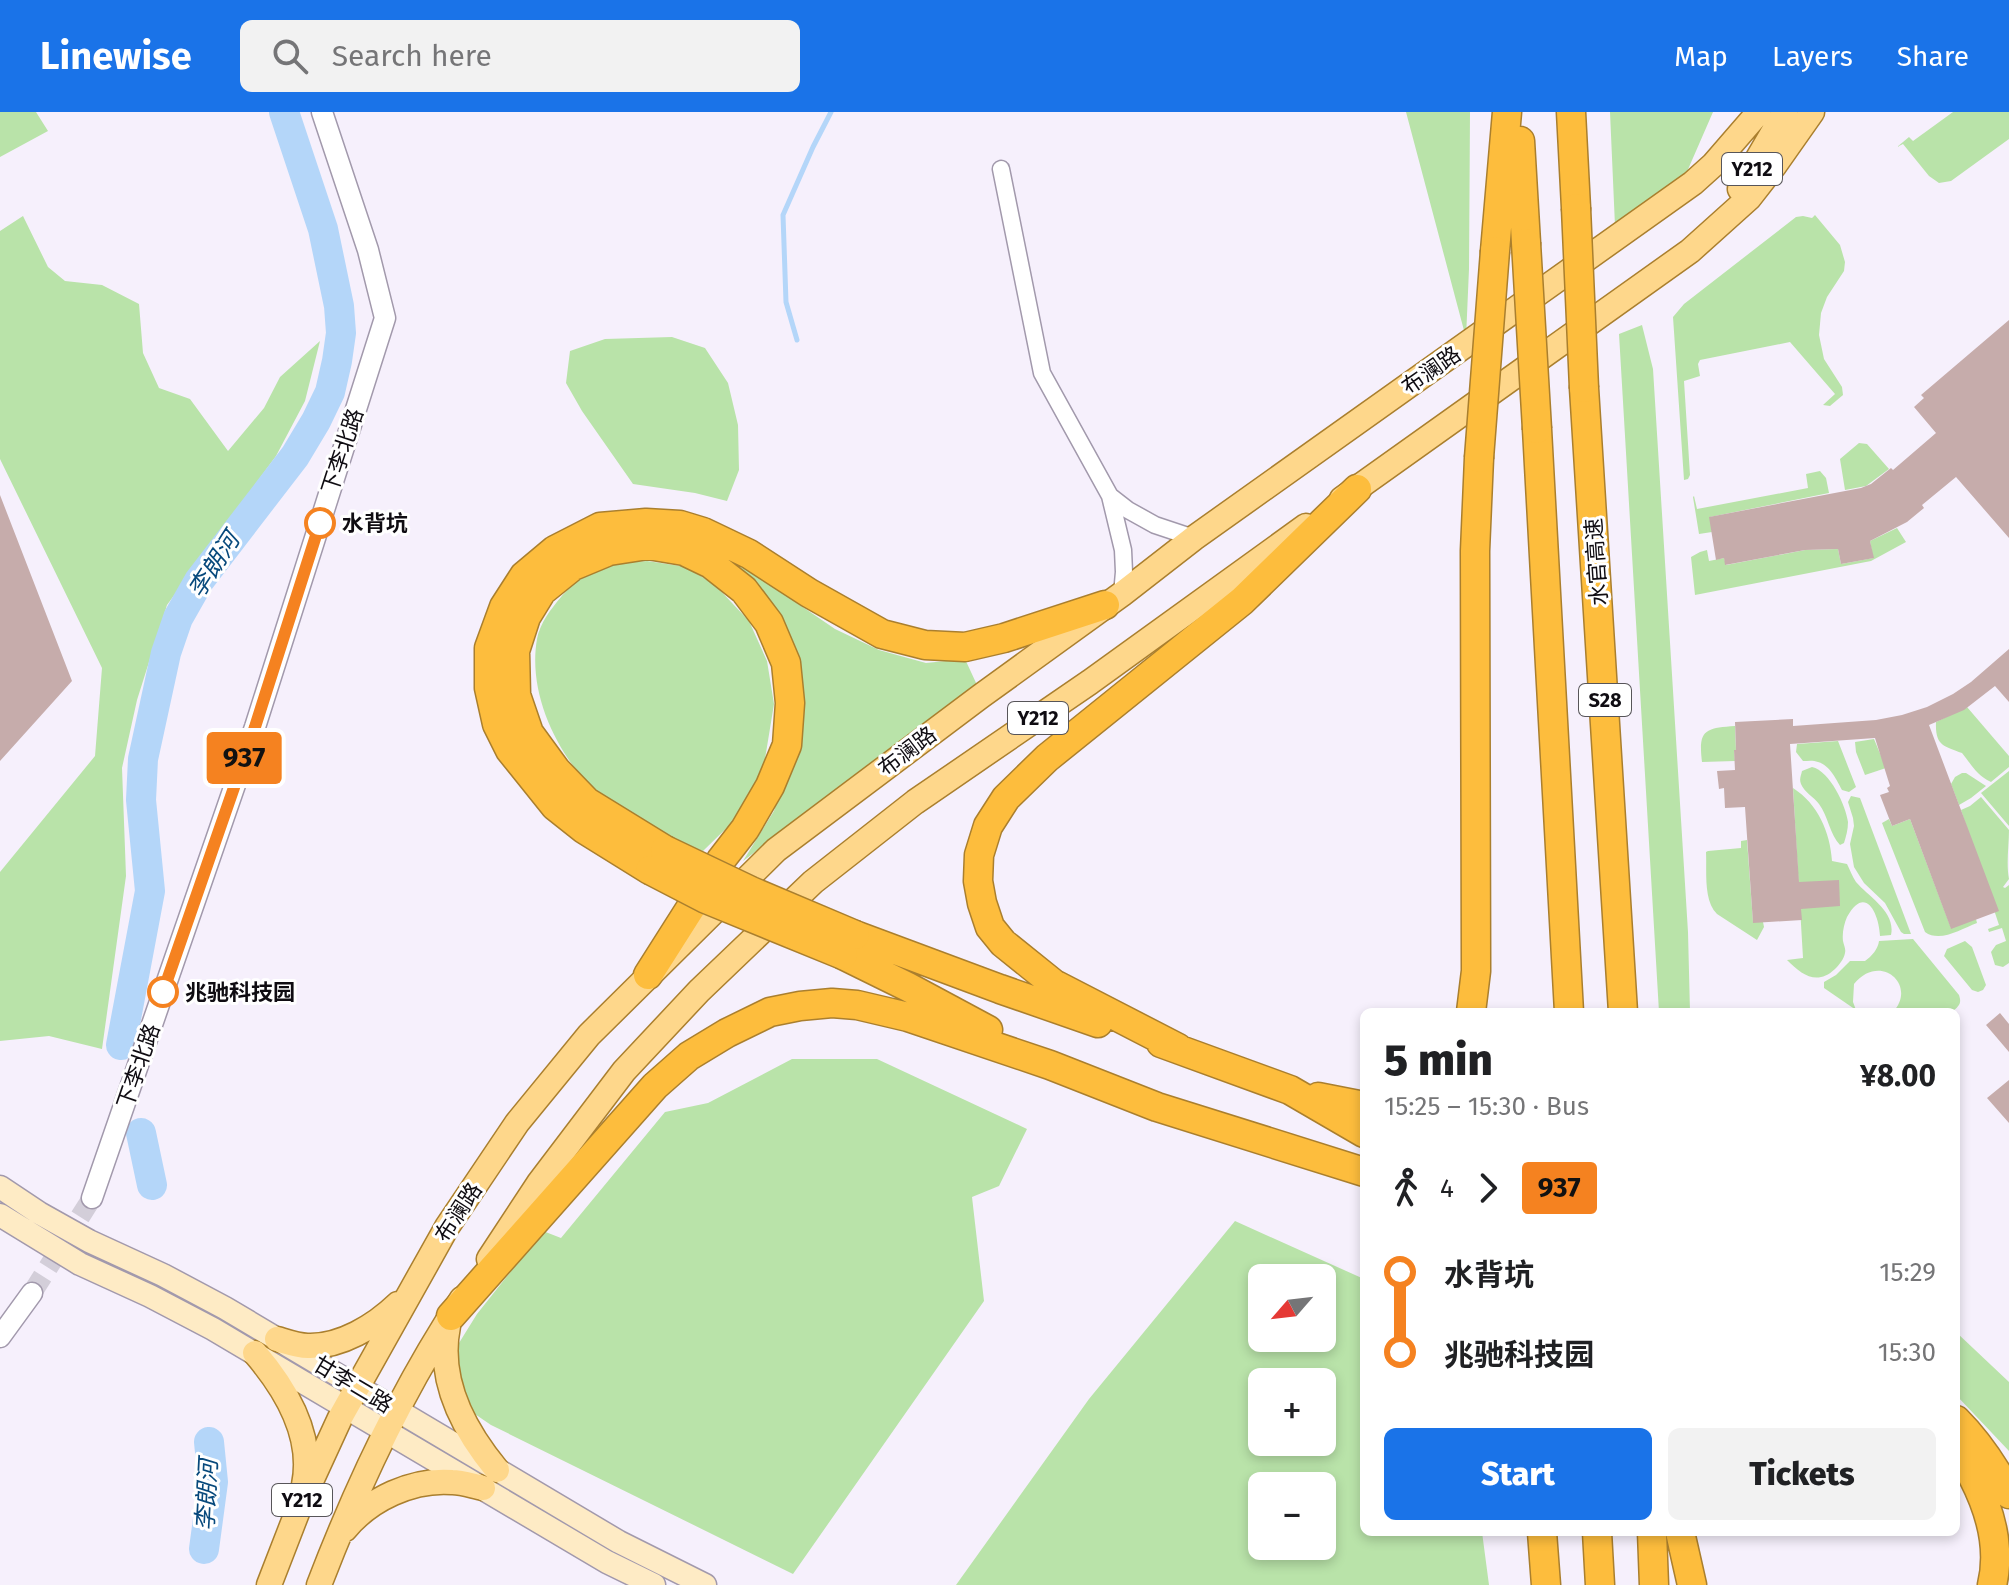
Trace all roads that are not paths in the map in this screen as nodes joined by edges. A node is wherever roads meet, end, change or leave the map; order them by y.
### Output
1 (322, 112) edge
2 (1507, 112) edge
3 (1518, 112) edge
4 (1571, 112) edge
5 (1759, 112) edge
6 (1785, 112) edge
7 (1812, 112) edge
8 (1001, 169) dead end
9 (1719, 226) junction
10 (1357, 489) junction
11 (1110, 496) junction
12 (1194, 538) junction
13 (1114, 600) junction
14 (658, 860) junction
15 (849, 945) junction
16 (648, 975) junction
17 (1471, 1008) edge
18 (1569, 1008) edge
19 (1623, 1008) edge
20 (1178, 1048) junction
21 (1050, 1065) junction
22 (1290, 1090) junction
23 (1360, 1105) edge
24 (1360, 1131) edge
25 (1284, 1147) junction
26 (1360, 1171) edge
27 (0, 1187) edge
28 (1360, 1189) edge
29 (92, 1198) tunnel mouth
30 (0, 1215) edge
31 (32, 1293) tunnel mouth
32 (409, 1294) junction
33 (451, 1316) junction
34 (0, 1337) edge
35 (277, 1339) junction
36 (255, 1353) junction
37 (351, 1397) junction
38 (392, 1420) junction
39 (1960, 1424) edge
40 (1960, 1454) edge
41 (490, 1479) junction
42 (2009, 1494) edge
43 (300, 1505) junction
44 (1542, 1536) edge
45 (1597, 1536) edge
46 (1652, 1536) edge
47 (1681, 1536) edge
48 (336, 1540) junction
49 (269, 1585) edge
50 (319, 1585) edge
51 (654, 1585) edge
52 (705, 1585) edge
53 (1546, 1585) edge
54 (1600, 1585) edge
55 (1654, 1585) edge
56 (1692, 1585) edge
57 (1992, 1585) edge

1 - 29 street, 下李北路
2 - 17 highway, bridge
3 - 18 highway, S28, bridge
4 - 19 highway, 水官高速 / S28, bridge
5 - 12 main road, 布澜路 / Y212
6 - 9 main road, 布澜路 / Y212
7 - 9 main road, 布澜路 / Y212
8 - 11 street
9 - 10 main road, 布澜路 / Y212
10 - 20 highway
10 - 33 main road, 布澜路 / Y212
11 - 12 street
11 - 13 street
12 - 13 main road, 布澜路 / Y212
13 - 14 highway
13 - 16 main road, 布澜路 / Y212
14 - 15 highway, bridge
14 - 16 highway
15 - 20 highway
15 - 21 highway
16 - 32 main road, 布澜路 / Y212
20 - 22 highway
21 - 25 highway
21 - 33 highway
22 - 23 highway
22 - 24 highway
25 - 26 highway
25 - 28 highway
27 - 35 main road, 甘李二路
30 - 36 main road, 甘李二路
31 - 34 street
32 - 35 main road
32 - 37 main road, 布澜路 / Y212
33 - 38 main road, 布澜路 / Y212
33 - 41 main road
35 - 37 main road, 甘李二路
36 - 37 main road, 甘李二路
36 - 43 main road
37 - 38 main road, 甘李二路
37 - 43 main road, 布澜路 / Y212
38 - 41 main road, 甘李二路
38 - 48 main road, 布澜路 / Y212
39 - 42 highway
40 - 57 highway
41 - 48 main road
41 - 51 main road, 甘李二路
41 - 52 main road, 甘李二路
43 - 49 main road, 布澜路 / Y212
44 - 53 highway
45 - 54 highway
46 - 55 highway
47 - 56 highway
48 - 50 main road, 布澜路 / Y212

